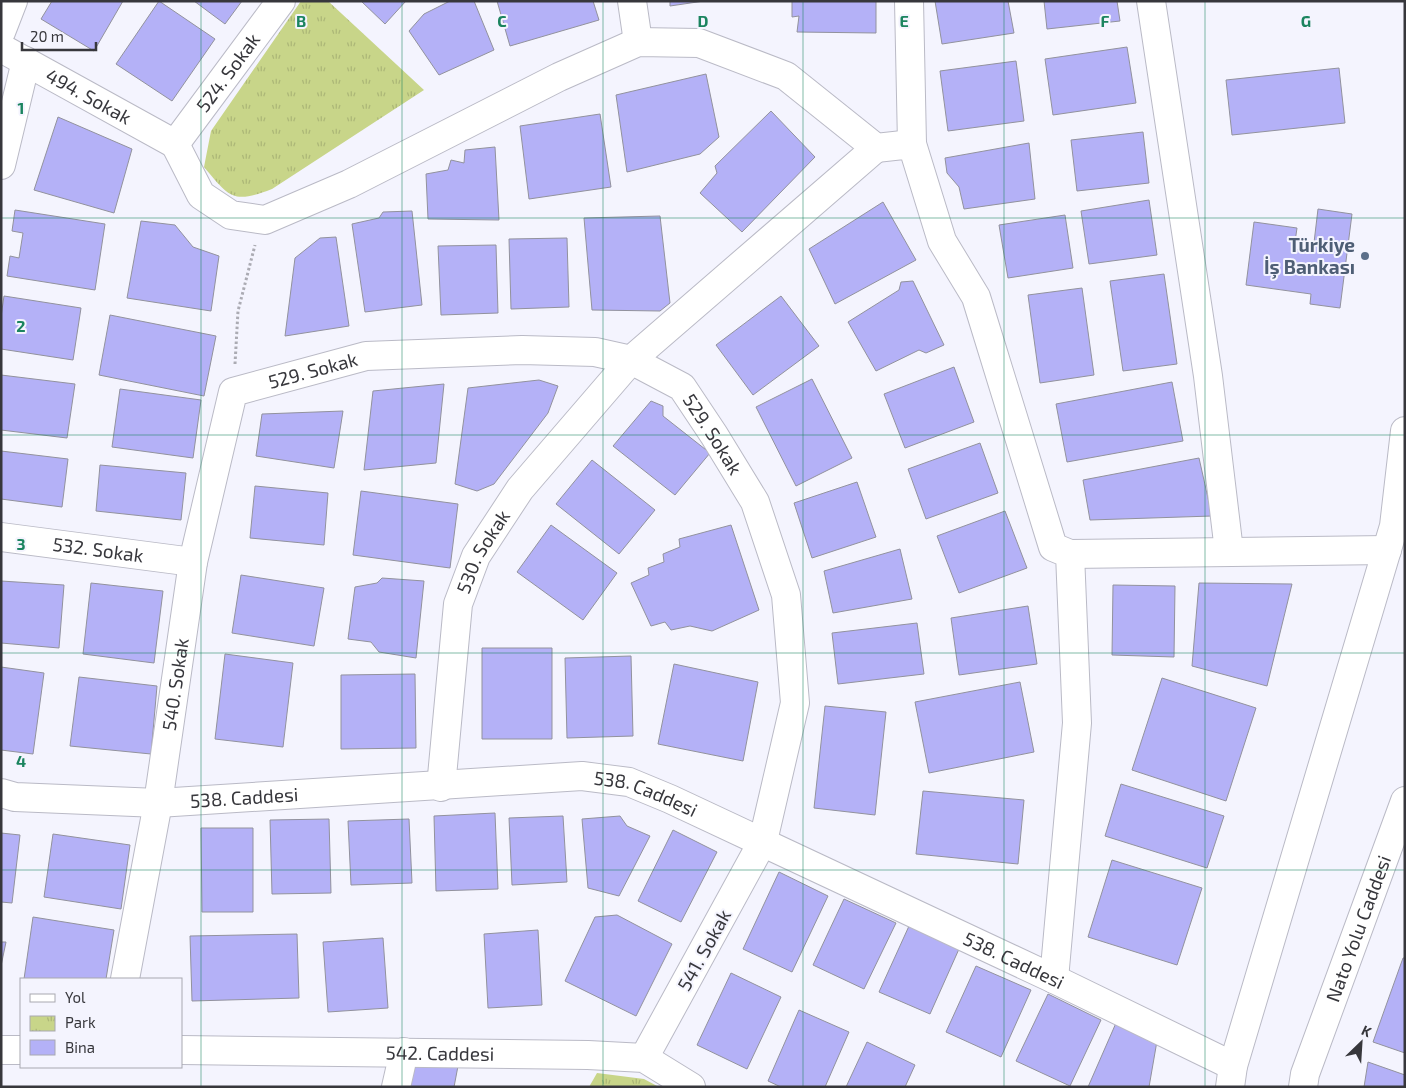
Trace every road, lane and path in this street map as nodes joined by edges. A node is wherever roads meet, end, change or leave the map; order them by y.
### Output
1 (13, 1) edge
2 (281, 1) edge
3 (632, 1) edge
4 (909, 1) edge
5 (1151, 1) edge
6 (1, 32) edge
7 (638, 42) junction
8 (1, 48) edge
9 (26, 61) junction
10 (175, 144) junction
11 (912, 144) junction
12 (876, 148) junction
13 (1, 165) edge
14 (265, 220) junction
15 (631, 360) junction
16 (233, 392) junction
17 (1405, 431) edge
18 (1, 537) edge
19 (1387, 550) junction
20 (1229, 551) junction
21 (1070, 554) junction
22 (193, 562) junction
23 (441, 787) junction
24 (1, 794) edge
25 (1405, 801) edge
26 (158, 803) junction
27 (763, 842) junction
28 (125, 978) edge
29 (1054, 979) junction
30 (1, 1050) edge
31 (20, 1050) edge
32 (182, 1050) edge
33 (404, 1052) junction
34 (644, 1058) junction
35 (1231, 1076) edge
36 (396, 1087) edge
37 (690, 1087) edge
38 (1303, 1087) edge

1 - 6 street
2 - 10 street, 524. Sokak
3 - 7 street
4 - 11 street
5 - 20 street
7 - 12 street
7 - 14 street
8 - 9 street, 494. Sokak
9 - 10 street, 494. Sokak
9 - 13 street
10 - 14 street
11 - 12 street
11 - 21 street
12 - 15 street, 530. Sokak
14 - 16 path
15 - 16 street, 529. Sokak
15 - 23 street, 530. Sokak
15 - 27 street, 529. Sokak
16 - 22 street, 540. Sokak
17 - 19 street
18 - 22 street, 532. Sokak
19 - 20 street
19 - 35 street
20 - 21 street
21 - 29 street
22 - 26 street, 540. Sokak
23 - 26 street, 538. Caddesi
23 - 27 street, 538. Caddesi
24 - 26 street, 538. Caddesi
25 - 38 street, Nato Yolu Caddesi
26 - 28 street, 540. Sokak
27 - 29 street, 538. Caddesi
27 - 34 street, 541. Sokak
29 - 35 street, 538. Caddesi
30 - 31 street
32 - 33 street, 542. Caddesi
33 - 34 street, 542. Caddesi
33 - 36 street
34 - 37 street, 542. Caddesi

